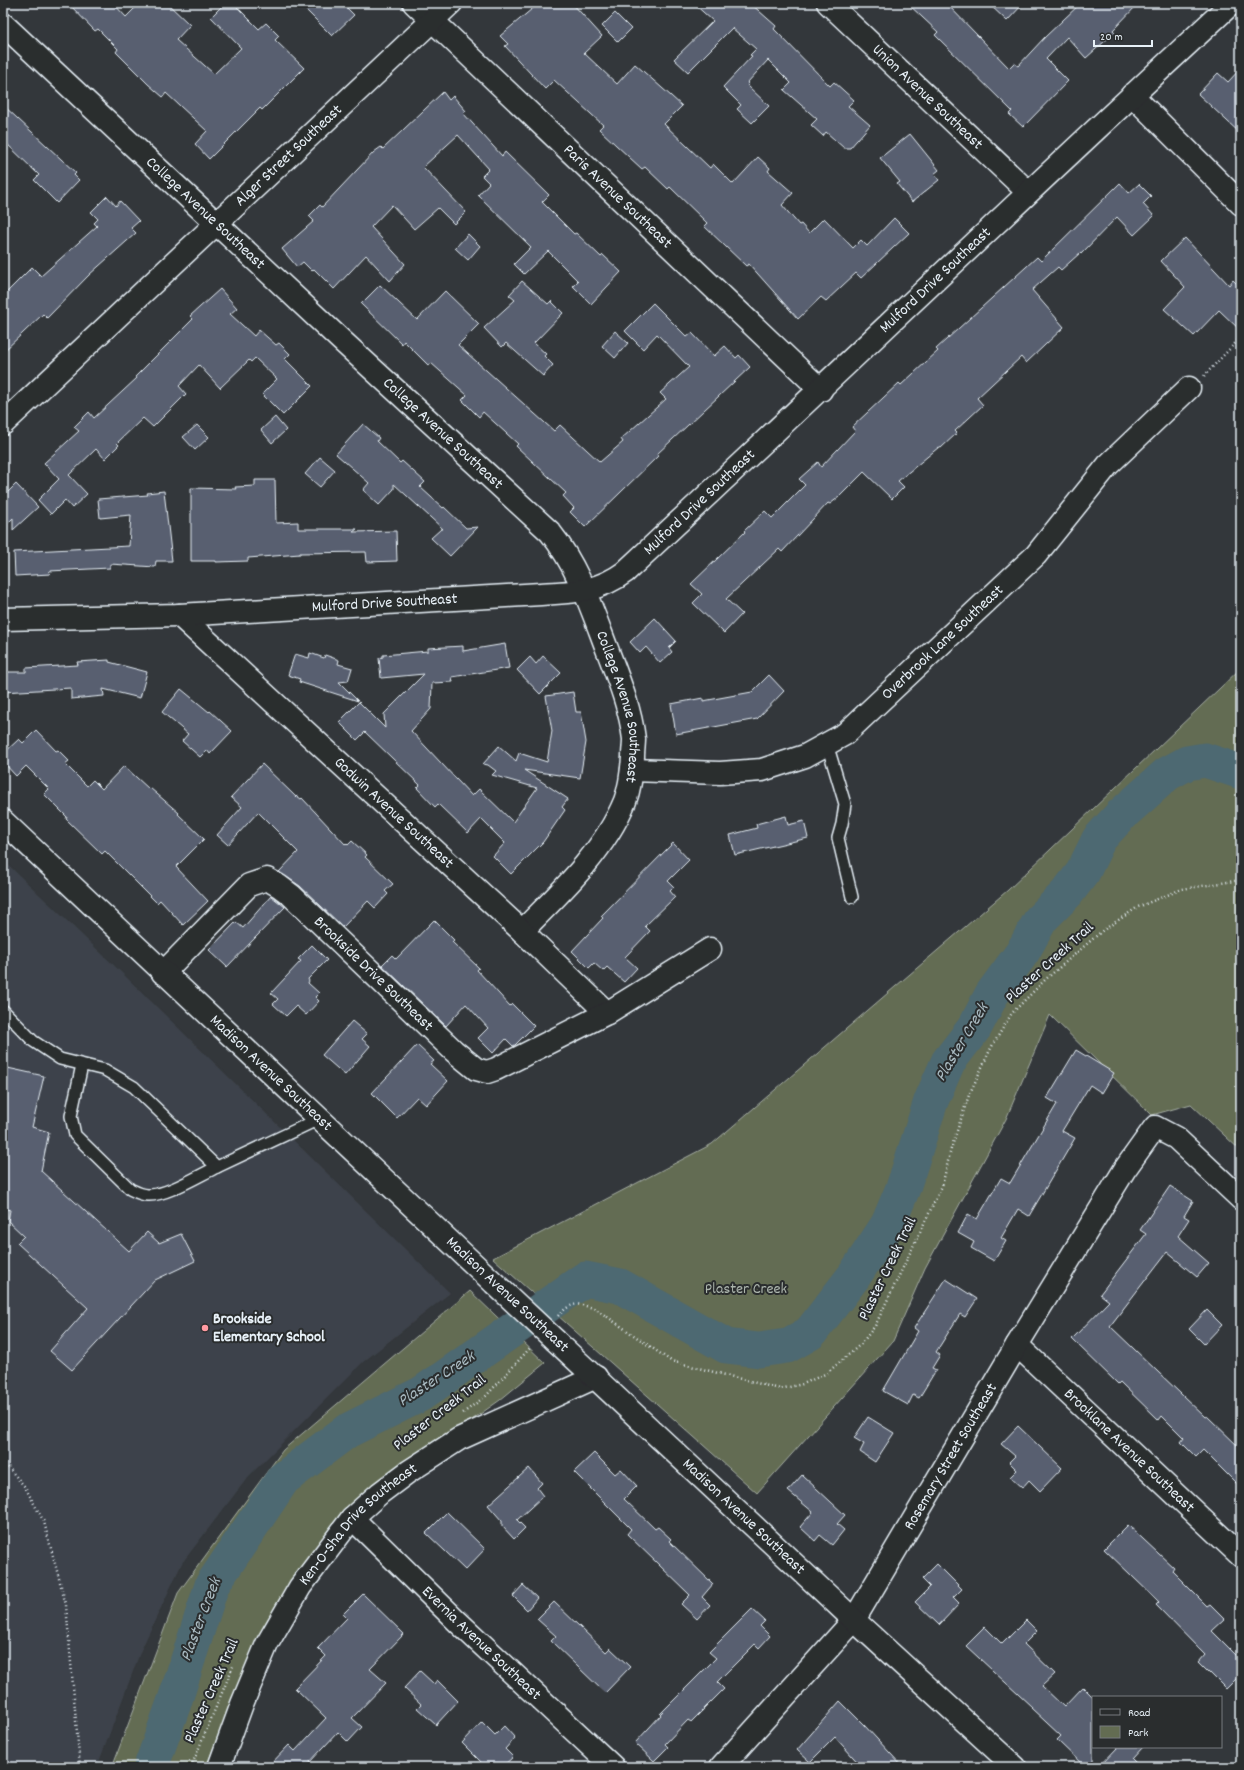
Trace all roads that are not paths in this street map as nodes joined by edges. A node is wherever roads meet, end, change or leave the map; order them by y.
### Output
1 (414, 3) edge
2 (451, 3) edge
3 (1232, 3) edge
4 (840, 7) edge
5 (433, 20) junction
6 (3, 24) edge
7 (1132, 95) junction
8 (1028, 192) junction
9 (1241, 204) edge
10 (217, 223) junction
11 (1189, 388) road end
12 (821, 390) junction
13 (3, 424) edge
14 (585, 591) junction
15 (179, 615) junction
16 (3, 619) edge
17 (827, 744) junction
18 (632, 770) junction
19 (5, 827) edge
20 (852, 897) dead end
21 (522, 931) junction
22 (710, 950) dead end
23 (163, 973) junction
24 (3, 1010) edge
25 (607, 1013) junction
26 (82, 1065) junction
27 (319, 1119) junction
28 (217, 1166) junction
29 (1241, 1199) edge
30 (1017, 1345) junction
31 (596, 1377) junction
32 (352, 1518) junction
33 (1241, 1556) edge
34 (854, 1620) junction
35 (219, 1767) edge
36 (613, 1767) edge
37 (721, 1767) edge
38 (1015, 1767) edge

1 - 5 street, Paris Avenue Southeast
2 - 5 street, Alger Street Southeast
3 - 7 street, Mulford Drive Southeast
4 - 8 street, Union Avenue Southeast
5 - 10 street, Alger Street Southeast
5 - 12 street, Paris Avenue Southeast
6 - 10 street, College Avenue Southeast
7 - 8 street, Mulford Drive Southeast
7 - 9 street
8 - 12 street, Mulford Drive Southeast
10 - 13 street, Alger Street Southeast
10 - 14 street, College Avenue Southeast
11 - 17 street, Overbrook Lane Southeast
12 - 14 street, Mulford Drive Southeast
14 - 15 street, Mulford Drive Southeast
14 - 18 street, College Avenue Southeast
15 - 16 street, Mulford Drive Southeast
15 - 21 street, Godwin Avenue Southeast
17 - 18 street, Overbrook Lane Southeast
17 - 20 lane
18 - 21 street, College Avenue Southeast
19 - 23 street, Madison Avenue Southeast
21 - 25 street, Godwin Avenue Southeast
22 - 25 street, Brookside Drive Southeast
23 - 25 street, Brookside Drive Southeast
23 - 27 street, Madison Avenue Southeast
24 - 26 lane
26 - 28 lane
26 - 28 lane
27 - 28 lane
27 - 31 street, Madison Avenue Southeast, bridge
29 - 30 street, Rosemary Street Southeast
30 - 33 street, Brooklane Avenue Southeast
30 - 34 street, Rosemary Street Southeast
31 - 32 street, Ken-O-Sha Drive Southeast
31 - 34 street, Madison Avenue Southeast
32 - 35 street, Ken-O-Sha Drive Southeast
32 - 36 street, Evernia Avenue Southeast
34 - 37 street, Rosemary Street Southeast
34 - 38 street, Madison Avenue Southeast

